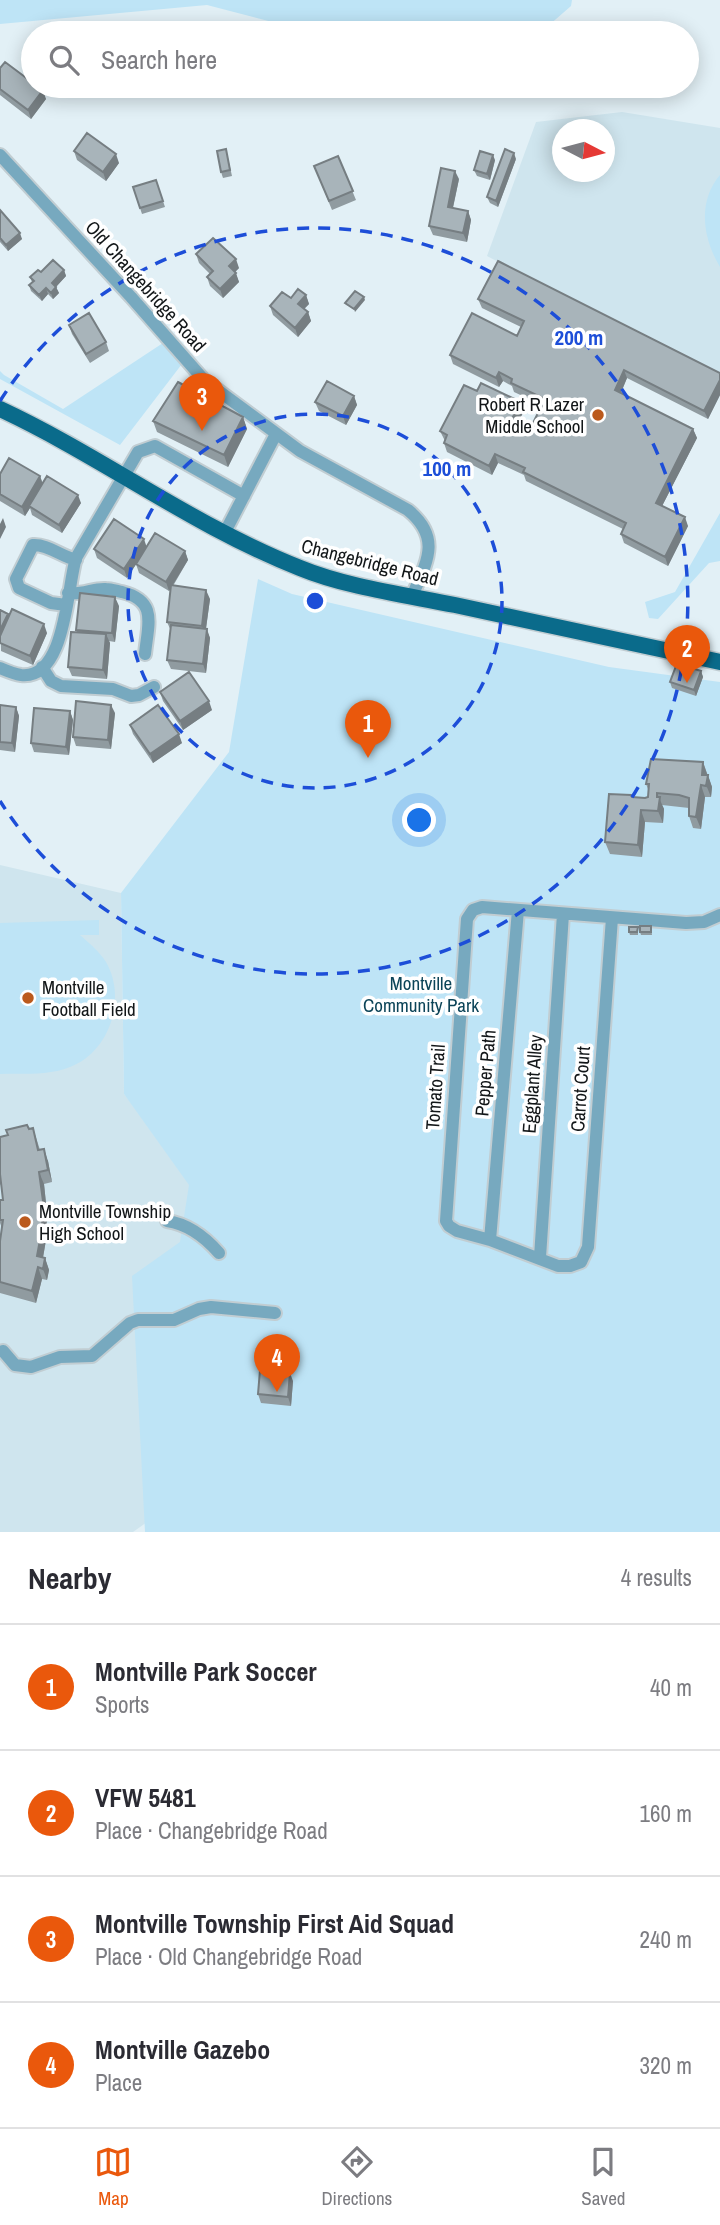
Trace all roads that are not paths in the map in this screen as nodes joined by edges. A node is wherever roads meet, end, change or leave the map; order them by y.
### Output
1 (0, 155) edge
2 (0, 409) edge
3 (276, 434) junction
4 (122, 477) junction
5 (244, 496) junction
6 (224, 534) junction
7 (76, 560) junction
8 (412, 596) junction
9 (67, 599) junction
10 (145, 653) dead end
11 (720, 662) edge
12 (43, 667) junction
13 (0, 668) edge
14 (154, 687) dead end
15 (518, 910) junction
16 (563, 914) junction
17 (720, 915) edge
18 (612, 918) junction
19 (167, 1221) dead end
20 (490, 1240) junction
21 (219, 1252) dead end
22 (540, 1257) junction
23 (275, 1313) dead end
24 (3, 1351) dead end

1 - 3 street, Old Changebridge Road
2 - 4 main road, Changebridge Road
3 - 5 street
3 - 8 street, Old Changebridge Road
4 - 5 street
4 - 6 main road, Changebridge Road
4 - 7 street
5 - 6 street
6 - 8 main road, Changebridge Road
7 - 9 street
7 - 9 street
8 - 11 main road, Changebridge Road
9 - 10 street
9 - 12 street
12 - 13 street
12 - 14 street
15 - 16 street
15 - 20 street, Pepper Path
15 - 20 street, Tomato Trail
16 - 18 street
16 - 22 street, Eggplant Alley
17 - 18 street
18 - 22 street, Carrot Court
19 - 21 street
20 - 22 street
23 - 24 street

